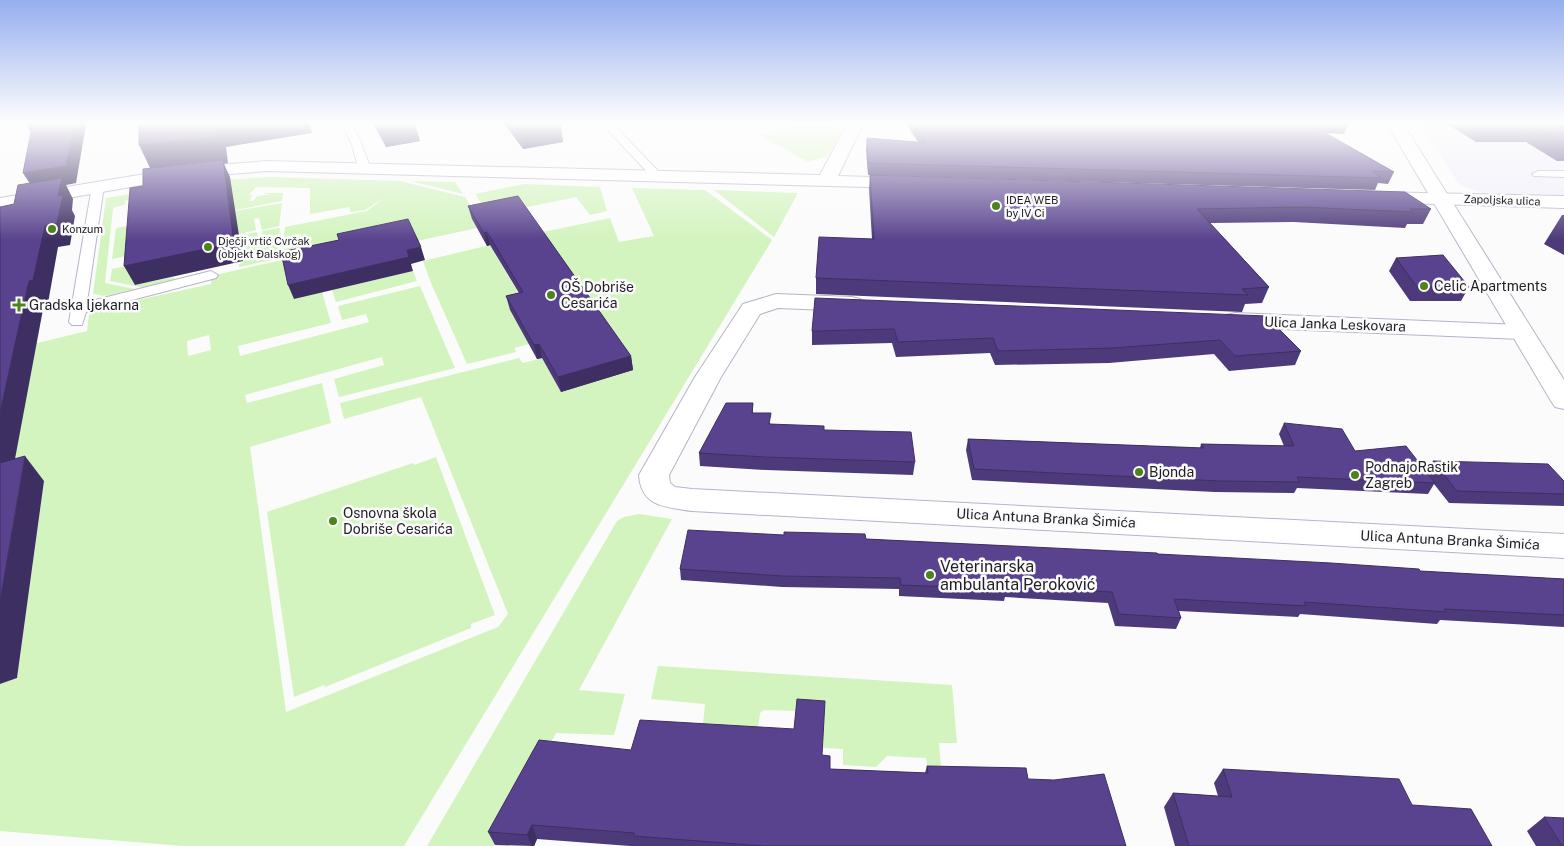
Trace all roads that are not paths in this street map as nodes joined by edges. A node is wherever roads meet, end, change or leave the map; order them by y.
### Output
1 (362, 161) edge
2 (643, 161) edge
3 (836, 161) edge
4 (1418, 161) edge
5 (364, 168) junction
6 (1538, 174) dead end
7 (1564, 174) edge
8 (657, 176) junction
9 (826, 181) junction
10 (924, 184) edge
11 (98, 186) junction
12 (1364, 198) edge
13 (1440, 199) junction
14 (1564, 202) edge
15 (0, 204) edge
16 (211, 275) dead end
17 (877, 304) edge
18 (1213, 319) edge
19 (1521, 332) junction
20 (1564, 401) edge
21 (1564, 546) edge

1 - 5 lane
2 - 8 lane
3 - 9 street
4 - 13 street
5 - 8 street
5 - 11 street
6 - 7 lane
8 - 9 street
9 - 10 street
11 - 15 street
11 - 16 lane
12 - 13 street, Zapoljska ulica
13 - 14 street, Zapoljska ulica
13 - 19 street
17 - 21 street, Ulica Antuna Branka Šimića
18 - 19 street, Ulica Janka Leskovara
19 - 20 street

